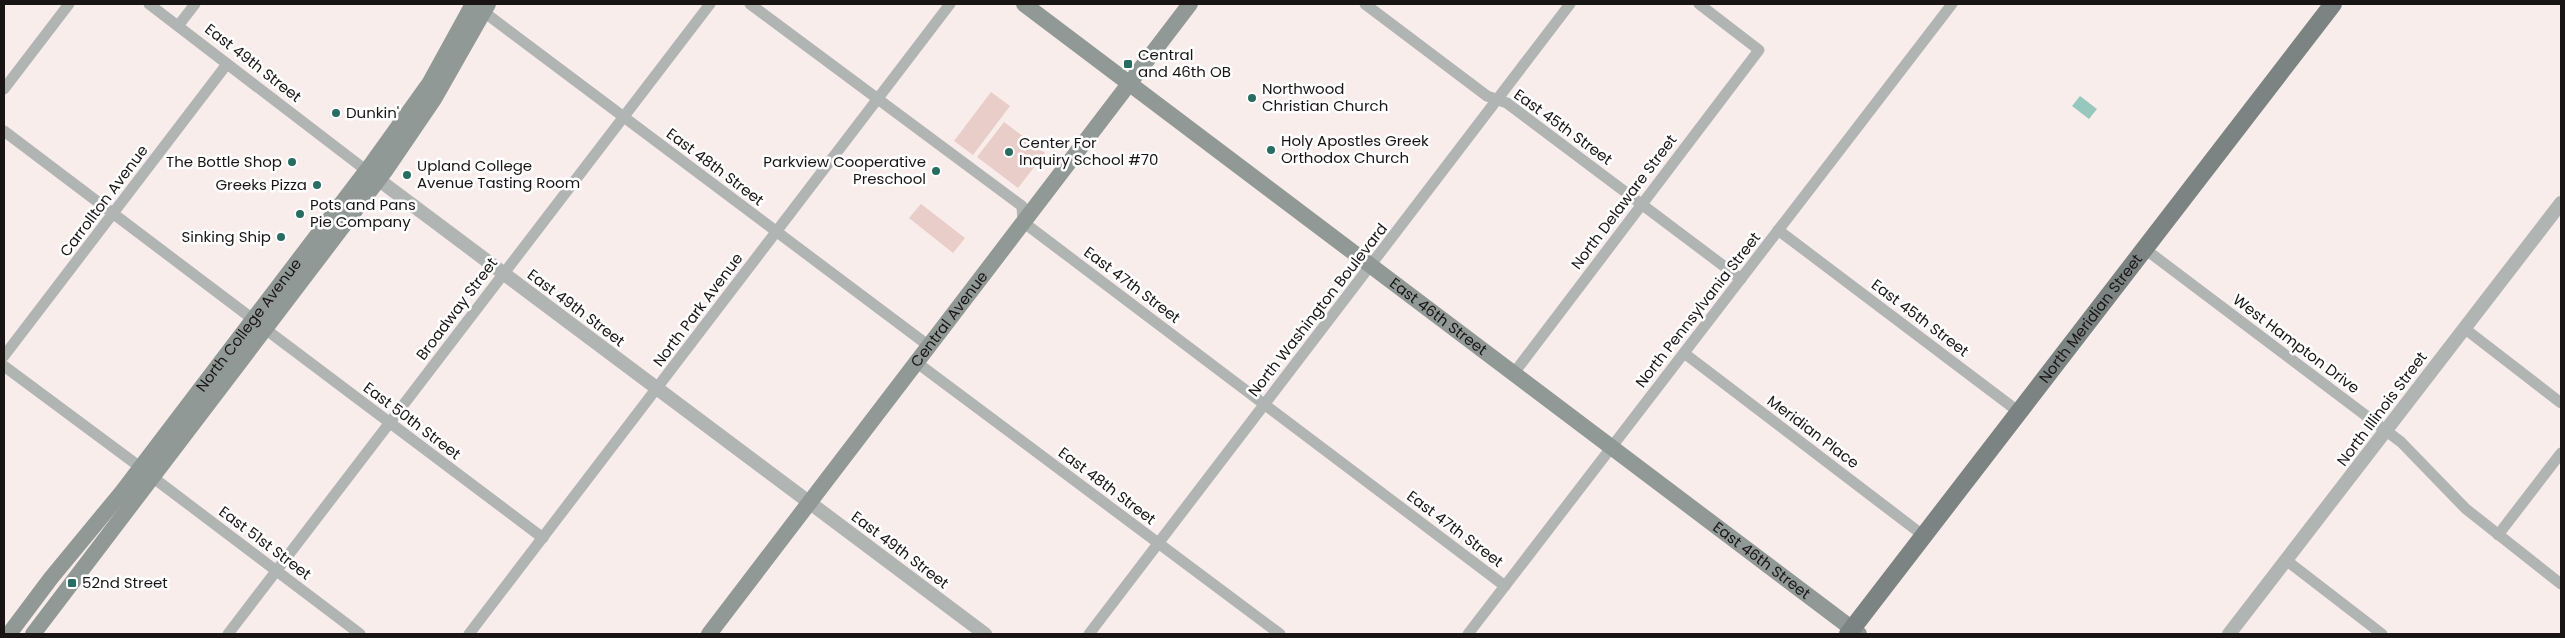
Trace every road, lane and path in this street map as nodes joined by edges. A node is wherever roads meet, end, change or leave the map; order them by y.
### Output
1 (69, 4) edge
2 (149, 4) edge
3 (195, 4) edge
4 (710, 4) edge
5 (750, 4) edge
6 (950, 4) edge
7 (1024, 4) edge
8 (1190, 4) edge
9 (1365, 4) edge
10 (1570, 4) edge
11 (1699, 4) edge
12 (1952, 4) edge
13 (2333, 4) edge
14 (481, 7) edge
15 (178, 26) junction
16 (228, 64) junction
17 (1129, 83) junction
18 (4, 88) edge
19 (877, 99) junction
20 (1499, 100) junction
21 (623, 117) junction
22 (4, 131) edge
23 (373, 176) junction
24 (1641, 204) junction
25 (2560, 207) edge
26 (112, 213) junction
27 (1023, 222) junction
28 (1778, 230) junction
29 (776, 231) junction
30 (2145, 249) junction
31 (1370, 266) junction
32 (503, 273) junction
33 (1741, 279) junction
34 (259, 324) junction
35 (2464, 328) junction
36 (929, 346) junction
37 (1684, 353) junction
38 (4, 356) edge
39 (916, 362) junction
40 (4, 366) edge
41 (1514, 373) junction
42 (656, 389) junction
43 (2561, 402) edge
44 (1264, 404) junction
45 (2019, 412) junction
46 (389, 422) junction
47 (2386, 431) junction
48 (1612, 447) junction
49 (2561, 453) edge
50 (146, 472) junction
51 (810, 502) junction
52 (1924, 536) junction
53 (2498, 536) junction
54 (543, 538) junction
55 (1158, 543) junction
56 (2286, 560) junction
57 (276, 571) junction
58 (2561, 584) edge
59 (1505, 586) junction
60 (1853, 633) edge
61 (9, 634) edge
62 (32, 634) edge
63 (228, 634) edge
64 (360, 634) edge
65 (469, 634) edge
66 (709, 634) edge
67 (985, 634) edge
68 (1089, 634) edge
69 (1280, 634) edge
70 (1468, 634) edge
71 (2230, 634) edge
72 (2382, 634) edge

1 - 18 street
2 - 15 street, East 49th Street
3 - 15 street
4 - 21 street, Broadway Street
5 - 19 street
6 - 19 street, North Park Avenue
7 - 17 main road, East 46th Street
8 - 17 main road, Central Avenue
9 - 20 street, East 45th Street
10 - 20 street, North Washington Boulevard
11 - 24 street, North Delaware Street
12 - 28 street, North Pennsylvania Street
13 - 30 main road, North Meridian Street
14 - 21 street, East 48th Street
14 - 23 main road, North College Avenue
15 - 16 street, East 49th Street
16 - 23 street, East 49th Street
16 - 26 street, Carrollton Avenue
17 - 27 main road, Central Avenue
17 - 31 main road, East 46th Street
19 - 27 street
19 - 29 street, North Park Avenue
20 - 24 street, East 45th Street
20 - 31 street, North Washington Boulevard
21 - 29 street, East 48th Street
21 - 32 street, Broadway Street
22 - 26 street, East 50th Street
23 - 32 street, East 49th Street
23 - 34 main road, North College Avenue
24 - 33 street, East 45th Street
24 - 41 street, North Delaware Street
25 - 35 street, North Illinois Street
26 - 34 street, East 50th Street
26 - 38 street, Carrollton Avenue
27 - 36 main road, Central Avenue
27 - 44 street, East 47th Street
28 - 33 street, North Pennsylvania Street
28 - 45 street, East 45th Street
29 - 36 street, East 48th Street
29 - 42 street, North Park Avenue
30 - 45 main road, North Meridian Street
30 - 47 street, West Hampton Drive
31 - 41 main road, East 46th Street
31 - 44 street, North Washington Boulevard
32 - 42 street, East 49th Street
32 - 46 street, Broadway Street
33 - 37 street, North Pennsylvania Street
34 - 46 street, East 50th Street
34 - 50 main road, North College Avenue
35 - 43 street
35 - 47 street, North Illinois Street
36 - 39 main road, Central Avenue
37 - 48 street, North Pennsylvania Street
37 - 52 street, Meridian Place
39 - 51 main road, Central Avenue
39 - 55 street, East 48th Street
40 - 50 street, East 51st Street
41 - 48 main road, East 46th Street
42 - 51 street, East 49th Street
42 - 54 street, North Park Avenue
44 - 55 street, North Washington Boulevard
44 - 59 street, East 47th Street
45 - 52 main road, North Meridian Street
46 - 54 street, East 50th Street
46 - 57 street, Broadway Street
47 - 53 street, West Hampton Drive
47 - 56 street, North Illinois Street
48 - 59 street, North Pennsylvania Street
48 - 60 main road, East 46th Street
49 - 53 street
50 - 57 street, East 51st Street
50 - 61 main road, North College Avenue
50 - 62 main road, North College Avenue
51 - 66 main road, Central Avenue
51 - 67 street, East 49th Street
52 - 60 main road, North Meridian Street
53 - 58 street, West Hampton Drive
54 - 65 street, North Park Avenue
55 - 68 street, North Washington Boulevard
55 - 69 street, East 48th Street
56 - 71 street, North Illinois Street
56 - 72 street
57 - 63 street, Broadway Street
57 - 64 street, East 51st Street
59 - 70 street, North Pennsylvania Street

